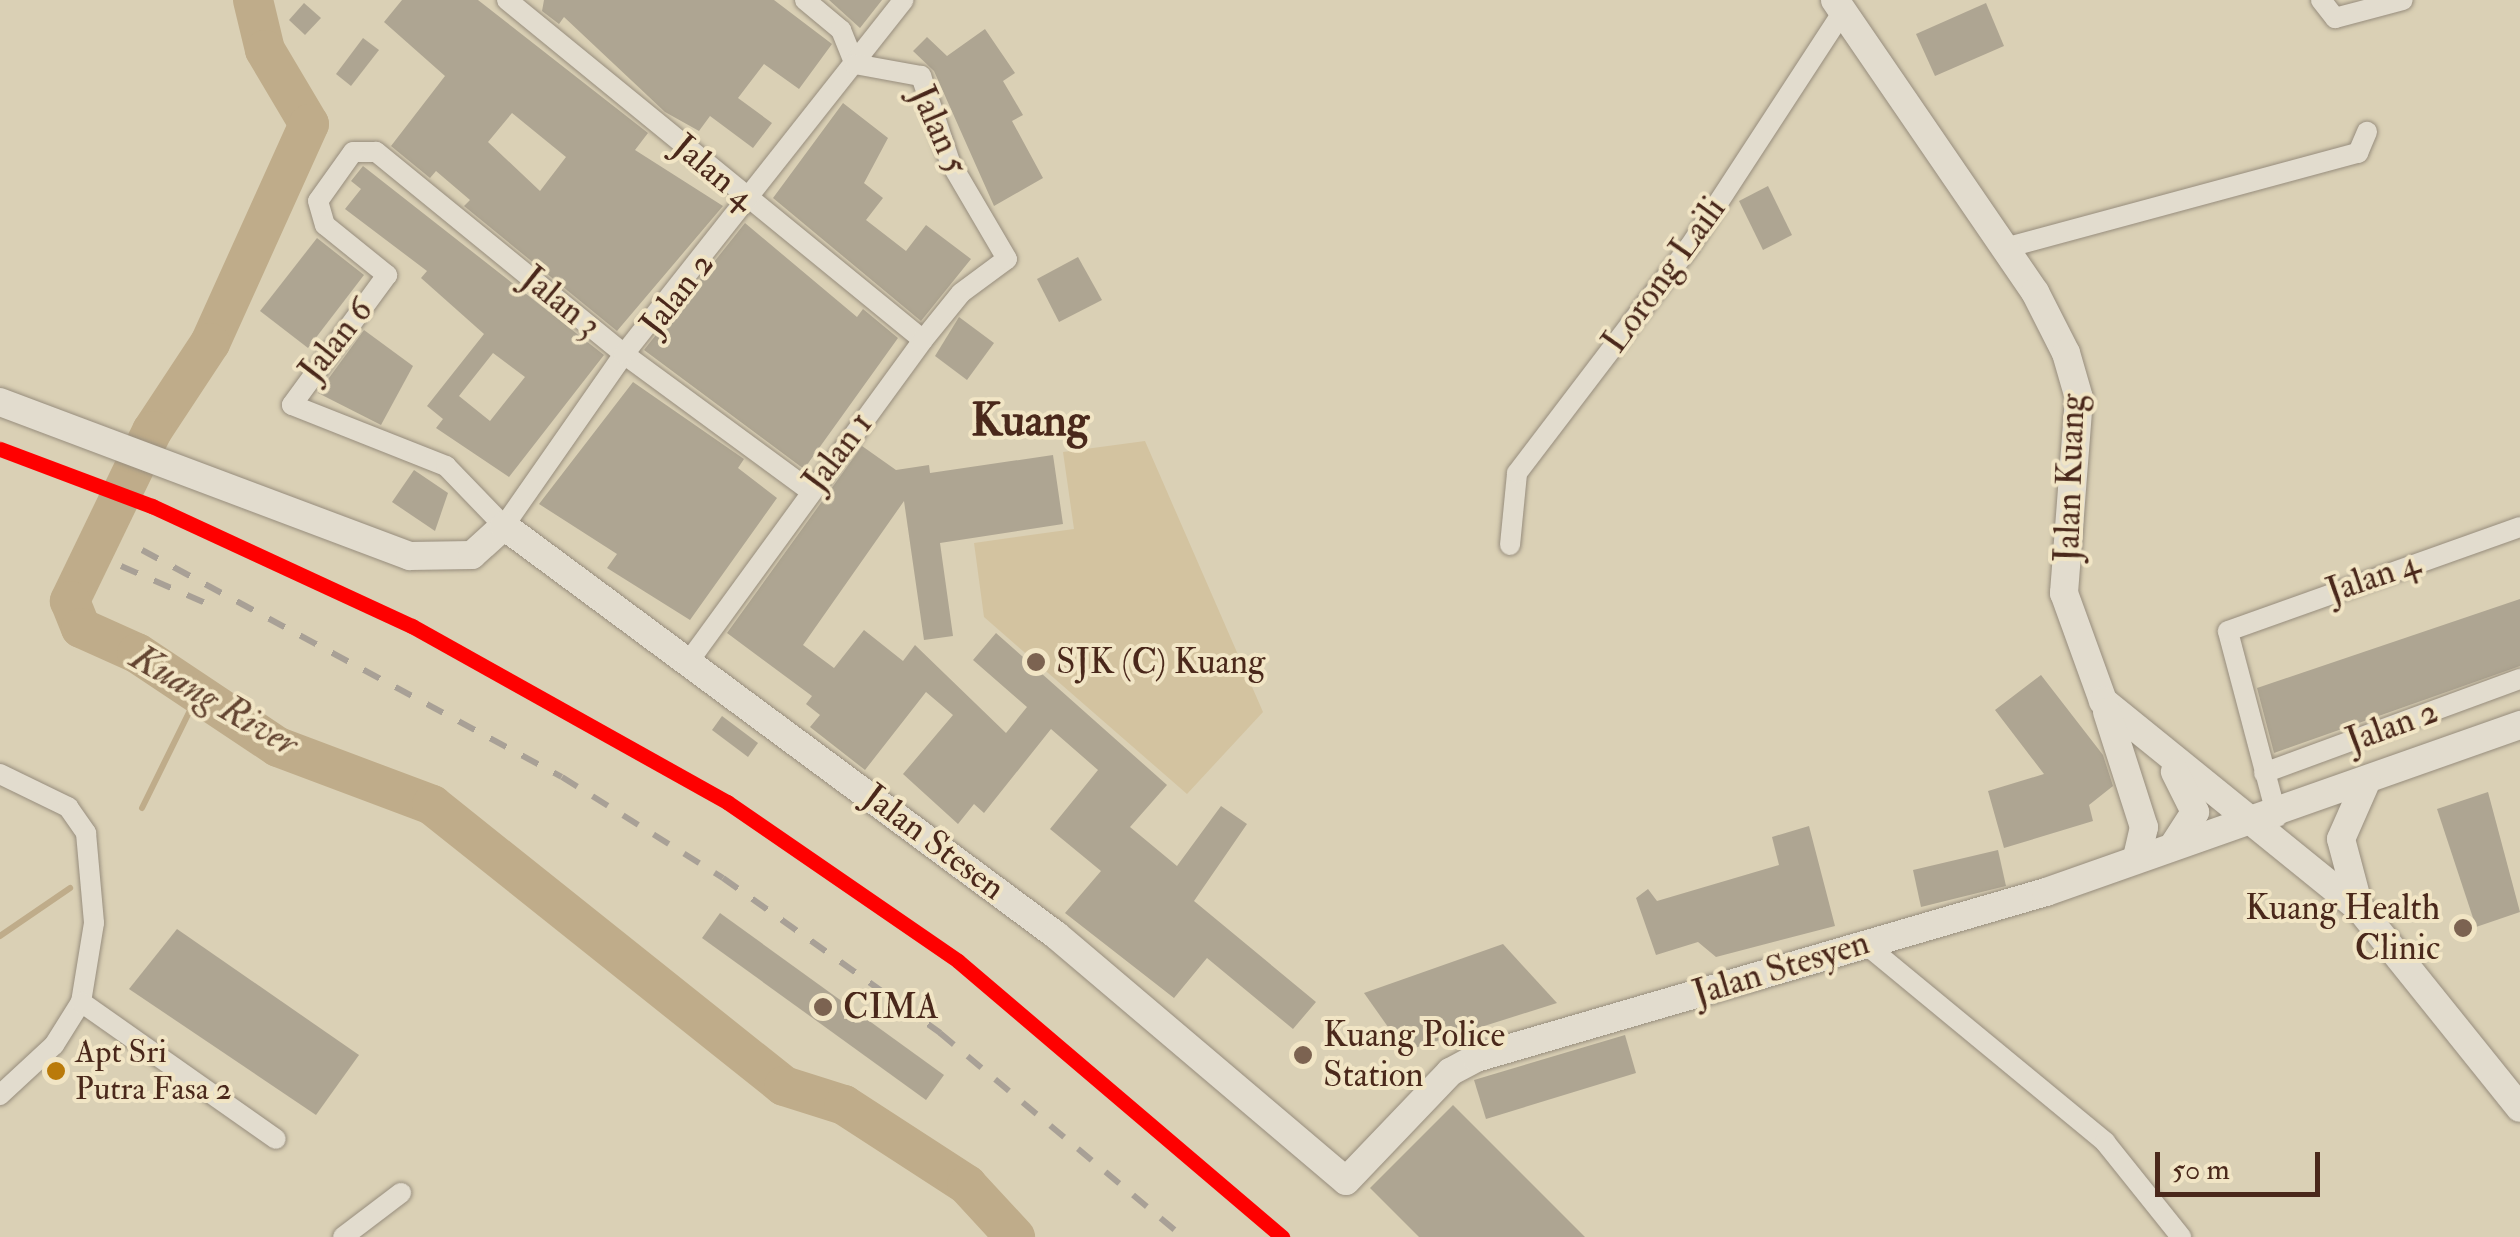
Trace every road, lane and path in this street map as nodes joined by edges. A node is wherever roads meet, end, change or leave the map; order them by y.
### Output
1 (507, 0) edge
2 (805, 0) edge
3 (904, 0) edge
4 (2321, 0) edge
5 (2403, 0) edge
6 (1839, 5) edge
7 (854, 64) junction
8 (2367, 132) dead end
9 (364, 147) joint
10 (749, 201) junction
11 (2005, 248) junction
12 (1006, 259) joint
13 (923, 340) junction
14 (624, 354) junction
15 (0, 402) edge
16 (810, 490) junction
17 (504, 526) junction
18 (2520, 527) edge
19 (1510, 546) dead end
20 (688, 660) junction
21 (2520, 679) edge
22 (2104, 701) junction
23 (2520, 725) edge
24 (2160, 756) junction
25 (0, 774) edge
26 (2264, 774) junction
27 (2368, 780) junction
28 (2267, 821) junction
29 (2175, 843) junction
30 (2137, 858) junction
31 (2360, 909) junction
32 (1864, 943) junction
33 (81, 1002) junction
34 (0, 1095) edge
35 (2520, 1108) edge
36 (276, 1139) dead end
37 (1346, 1181) joint
38 (401, 1193) dead end
39 (342, 1237) edge
40 (2181, 1237) edge

1 - 10 street, Jalan 4
2 - 7 street
3 - 7 street, Jalan 2
4 - 5 street
6 - 11 main road, Jalan Kuang
6 - 19 street, Lorong Laili
7 - 10 street, Jalan 2
7 - 12 street, Jalan 5
8 - 11 street
9 - 14 street, Jalan 3
9 - 17 street, Jalan 6
10 - 13 street, Jalan 4
10 - 14 street, Jalan 2
11 - 22 main road, Jalan Kuang
12 - 13 street, Jalan 1
13 - 16 street, Jalan 1
14 - 16 street, Jalan 3
14 - 17 street, Jalan 2
15 - 17 main road
16 - 20 street, Jalan 1
17 - 20 main road, Jalan Stesen
18 - 26 street, Jalan 4
20 - 37 main road, Jalan Stesen
21 - 26 street, Jalan 2
22 - 24 main road, Jalan Kuang
22 - 30 main road
23 - 27 main road, Jalan Stesyen
24 - 28 main road, Jalan Kuang
24 - 29 main road
25 - 33 street
26 - 28 street
27 - 28 main road, Jalan Stesyen
27 - 31 main road
28 - 29 main road, Jalan Stesyen
28 - 31 main road, Jalan Kuang
29 - 30 main road, Jalan Stesyen
30 - 32 main road, Jalan Stesyen
31 - 35 main road
32 - 37 main road, Jalan Stesyen
32 - 40 street
33 - 34 street
33 - 36 street
38 - 39 street

